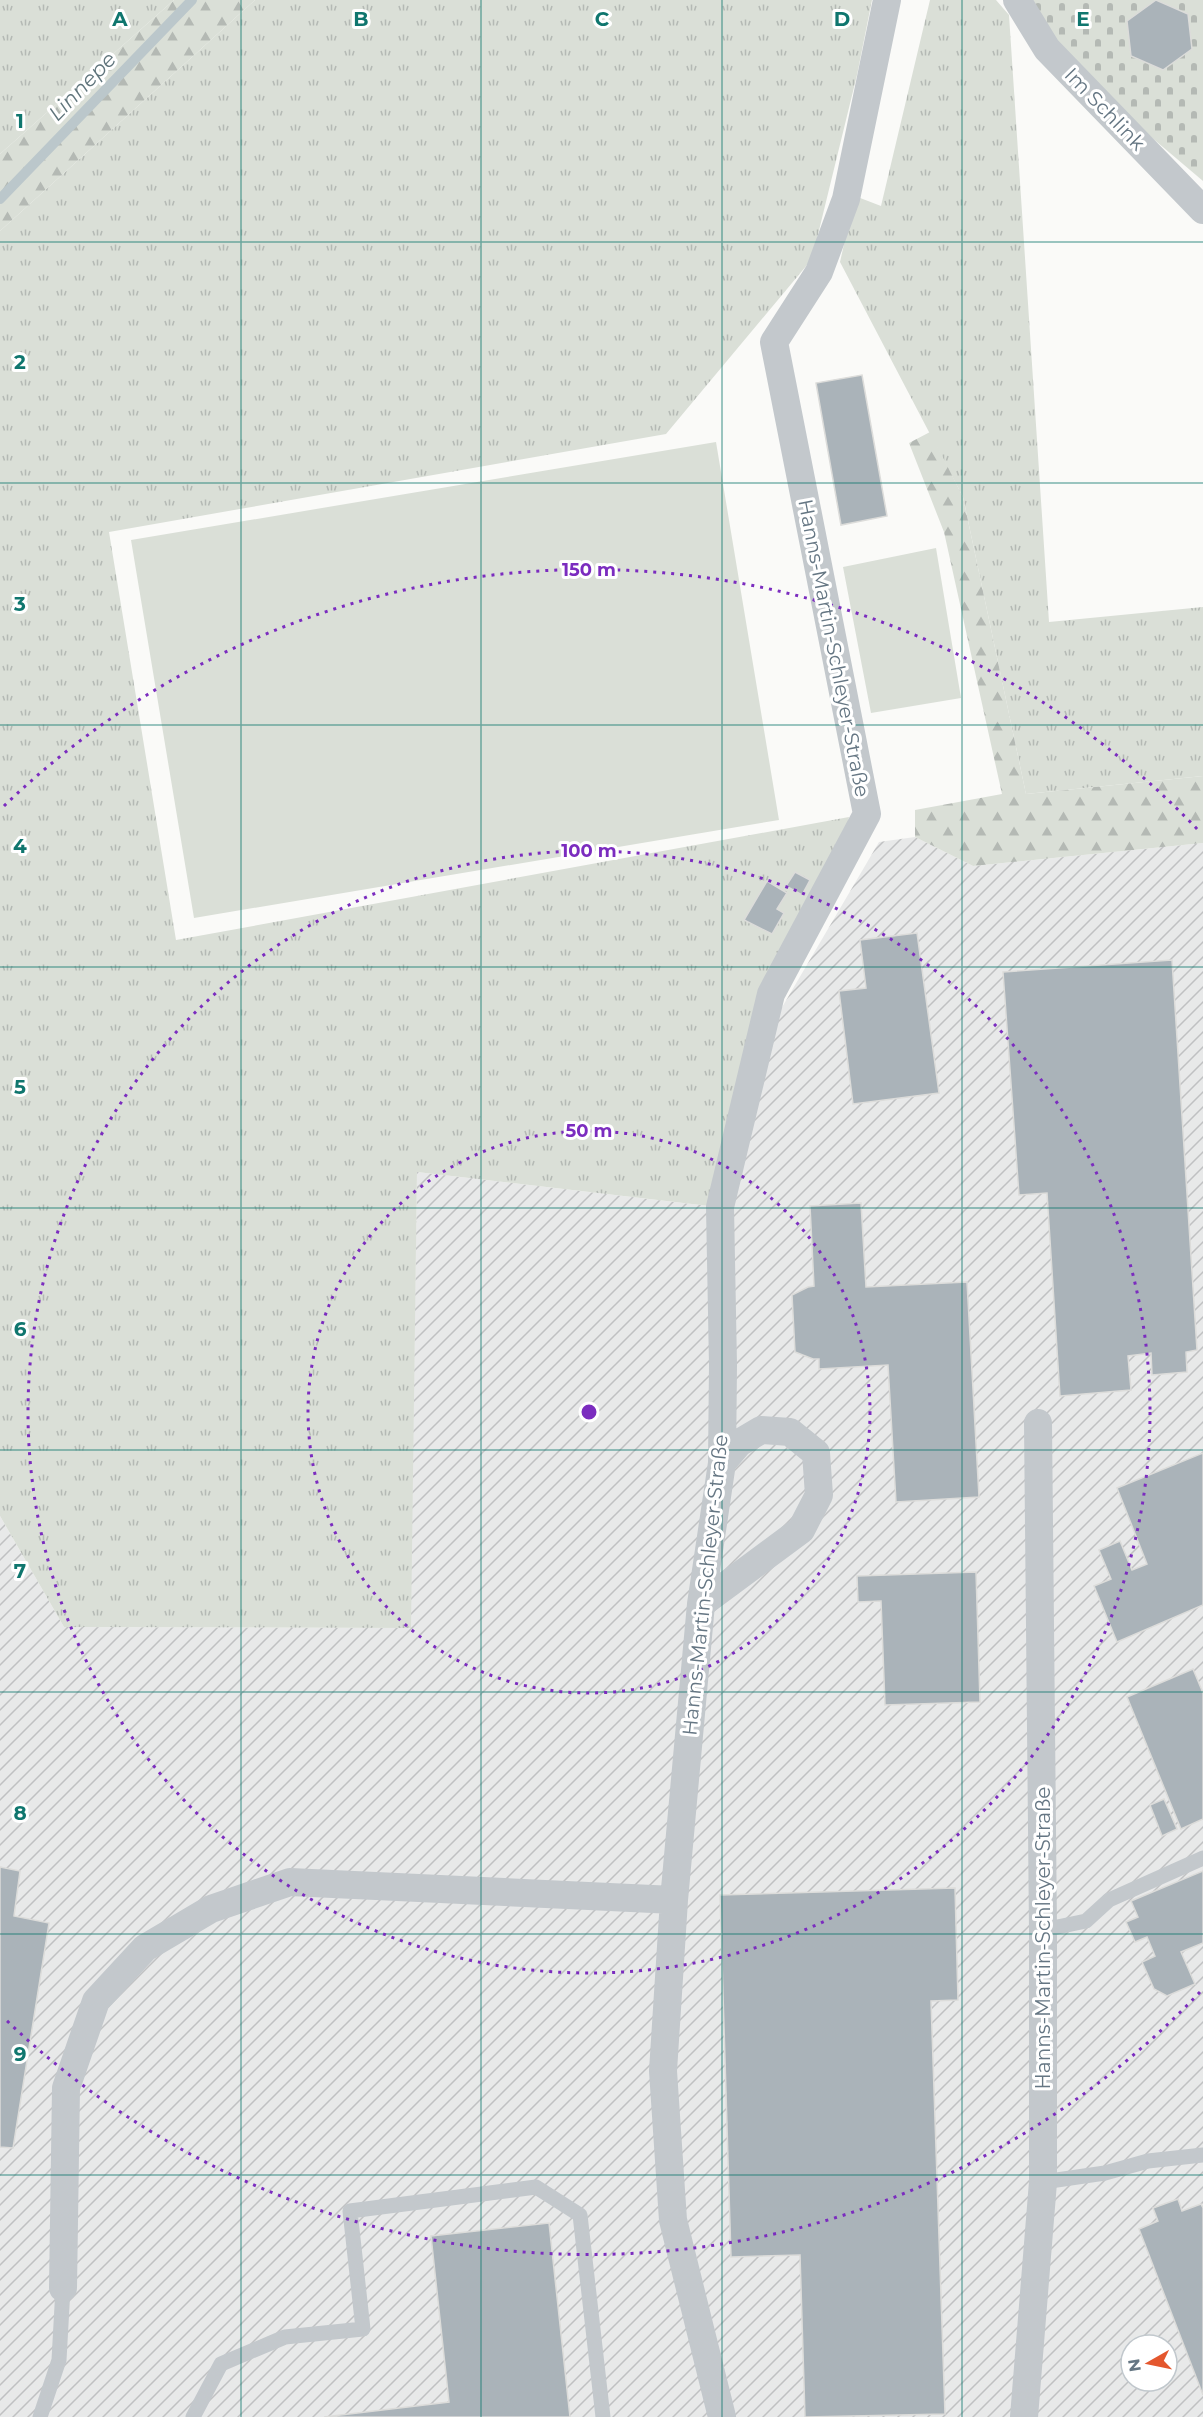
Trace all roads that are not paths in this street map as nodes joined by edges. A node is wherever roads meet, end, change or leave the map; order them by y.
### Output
1 (887, 0) edge
2 (1017, 0) edge
3 (1203, 210) edge
4 (1038, 1423) dead end
5 (722, 1463) junction
6 (701, 1604) junction
7 (1203, 1857) edge
8 (674, 1900) junction
9 (1043, 1930) junction
10 (1203, 2155) edge
11 (1043, 2182) junction
12 (63, 2289) joint
13 (40, 2417) edge
14 (193, 2417) edge
15 (603, 2417) edge
16 (722, 2417) edge
17 (1024, 2417) edge

1 - 5 street, Hanns-Martin-Schleyer-Straße
2 - 3 street, Im Schlink
4 - 9 street, Hanns-Martin-Schleyer-Straße
5 - 6 street, Hanns-Martin-Schleyer-Straße
5 - 6 street
6 - 8 street, Hanns-Martin-Schleyer-Straße
7 - 9 lane
8 - 12 street
8 - 16 street, Hanns-Martin-Schleyer-Straße
9 - 11 street, Hanns-Martin-Schleyer-Straße
10 - 11 lane
11 - 17 street, Hanns-Martin-Schleyer-Straße
12 - 13 lane
14 - 15 lane

